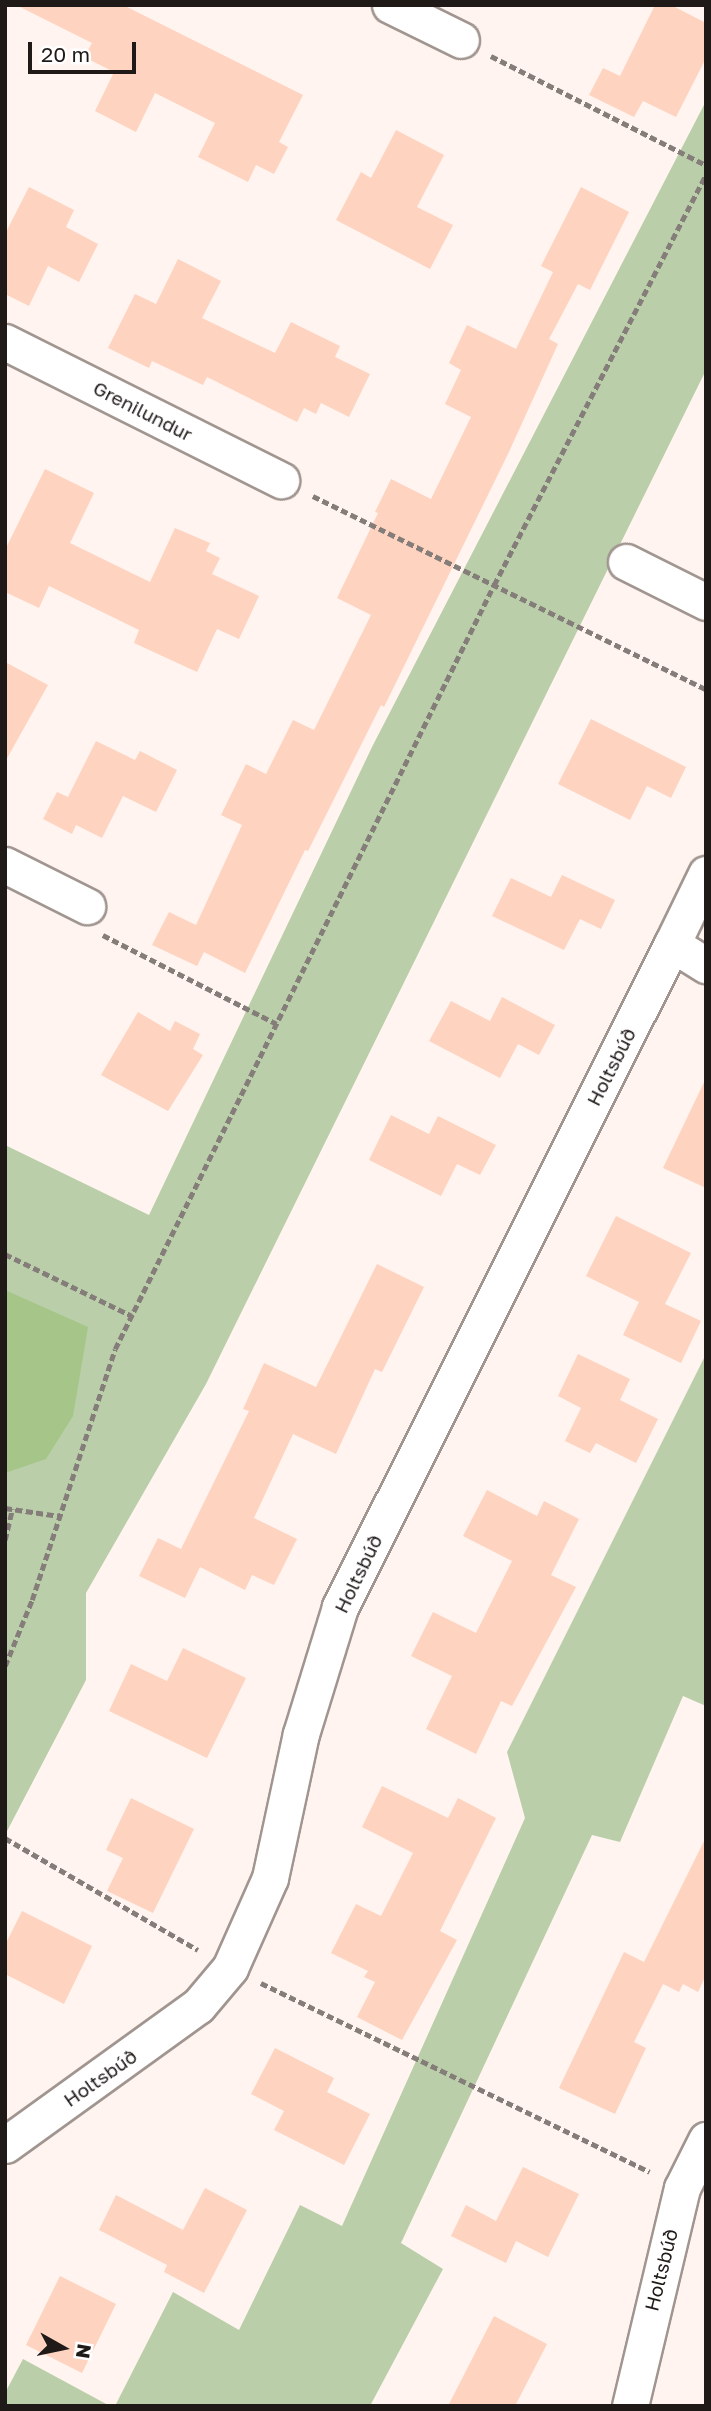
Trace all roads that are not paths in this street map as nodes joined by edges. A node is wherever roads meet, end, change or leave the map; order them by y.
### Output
1 (390, 5) edge
2 (461, 40) road end
3 (5, 342) edge
4 (281, 480) road end
5 (626, 562) dead end
6 (706, 602) edge
7 (5, 865) edge
8 (706, 874) edge
9 (87, 906) road end
10 (672, 944) junction
11 (706, 965) edge
12 (706, 2140) edge
13 (5, 2145) edge
14 (630, 2406) edge

1 - 2 street
3 - 4 street, Grenilundur
5 - 6 street
7 - 9 street
8 - 10 street, Holtsbúð
10 - 11 street
10 - 13 street, Holtsbúð
12 - 14 street, Holtsbúð

